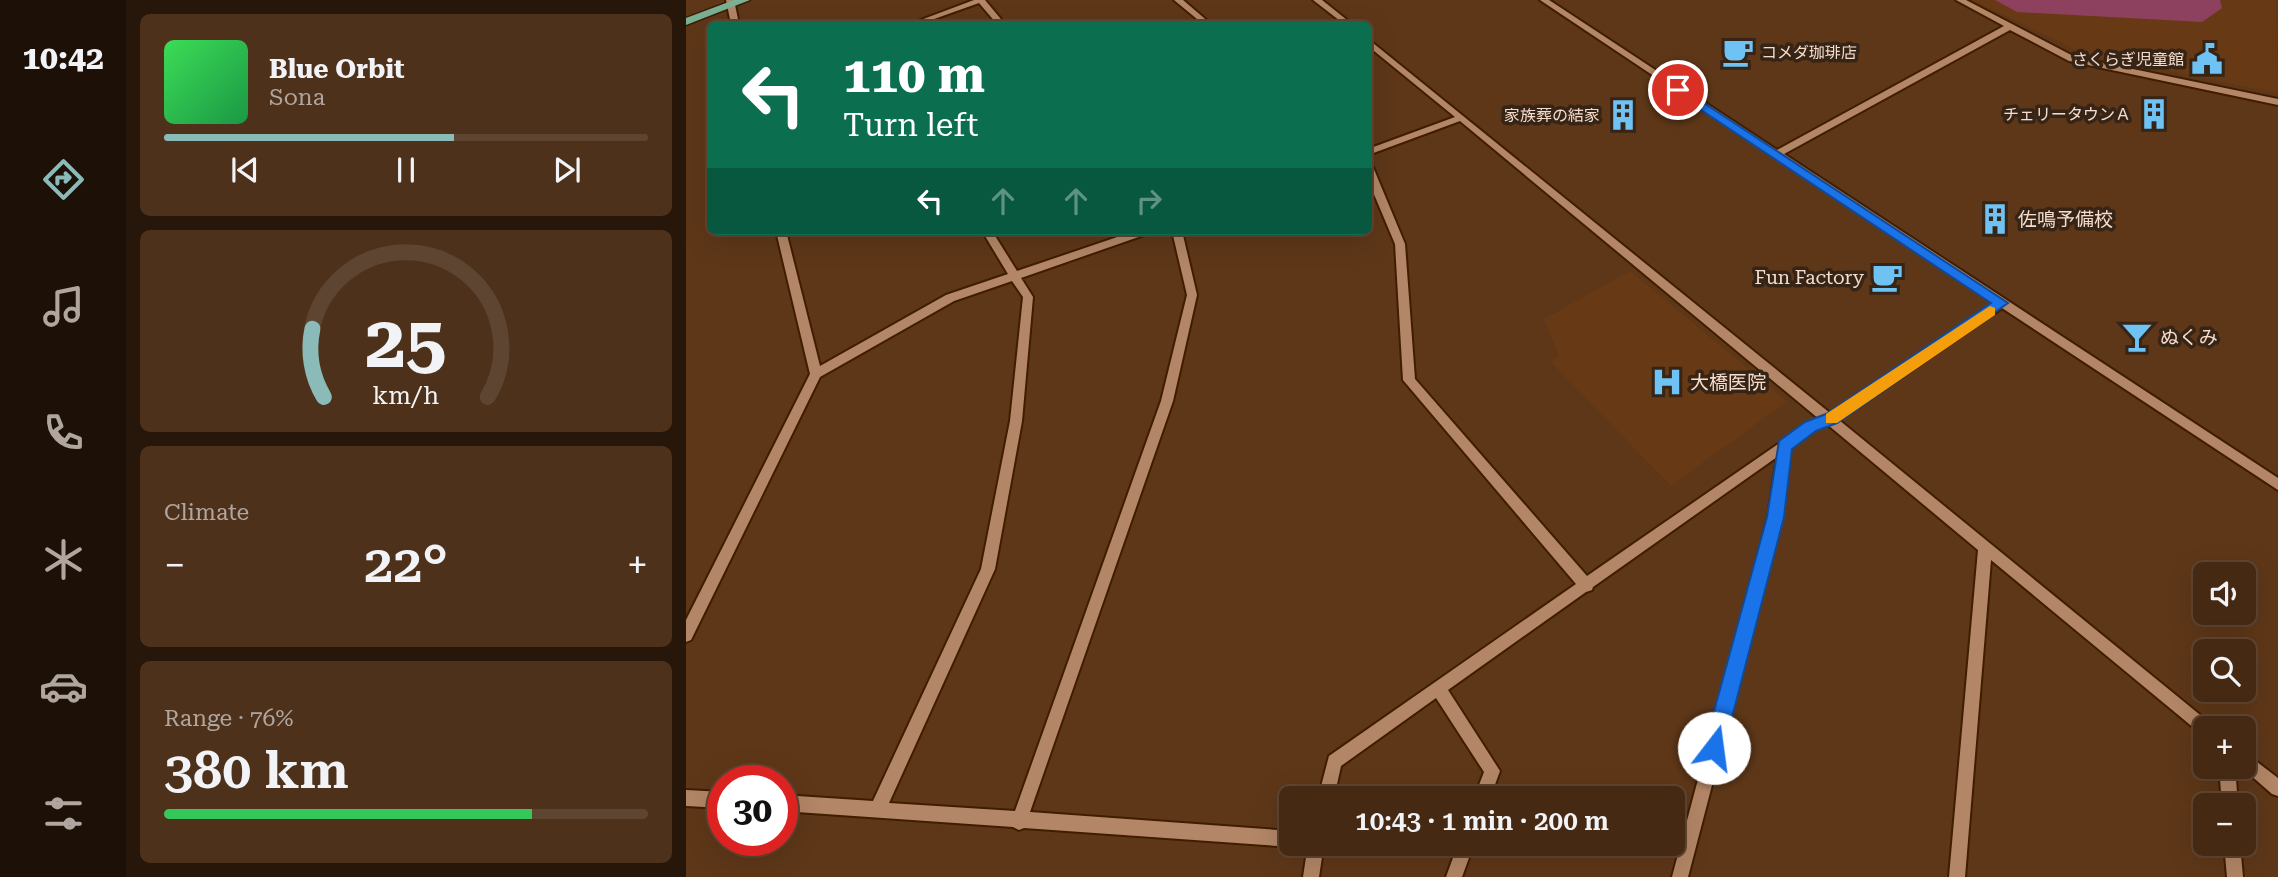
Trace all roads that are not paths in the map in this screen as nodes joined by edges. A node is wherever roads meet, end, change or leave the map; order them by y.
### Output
1 (744, 0) edge
2 (980, 0) edge
3 (1178, 0) edge
4 (1317, 0) edge
5 (1544, 0) edge
6 (1961, 0) edge
7 (730, 2) edge
8 (734, 21) edge
9 (922, 21) edge
10 (998, 21) edge
11 (1203, 21) edge
12 (1344, 21) edge
13 (686, 22) edge
14 (2011, 26) junction
15 (1372, 44) edge
16 (2278, 102) edge
17 (1460, 118) junction
18 (1372, 151) edge
19 (1776, 154) junction
20 (1372, 177) edge
21 (782, 235) edge
22 (990, 235) edge
23 (1134, 235) edge
24 (1178, 235) edge
25 (1016, 275) junction
26 (2001, 303) junction
27 (816, 374) junction
28 (1831, 419) junction
29 (1785, 446) junction
30 (2278, 485) edge
31 (1985, 548) junction
32 (1587, 586) junction
33 (686, 635) edge
34 (1439, 689) junction
35 (2193, 718) edge
36 (2256, 770) edge
37 (1329, 786) edge
38 (1486, 786) edge
39 (2278, 788) edge
40 (686, 798) edge
41 (707, 799) edge
42 (798, 804) edge
43 (878, 809) junction
44 (1019, 822) junction
45 (1279, 838) edge
46 (1314, 856) edge
47 (1462, 856) edge
48 (2233, 856) edge
49 (1311, 877) edge
50 (1454, 877) edge
51 (1679, 877) edge
52 (1957, 877) edge
53 (2235, 877) edge

1 - 7 main road
2 - 9 street
2 - 10 street
3 - 11 street
4 - 12 street
5 - 19 street
6 - 14 street
7 - 8 street
7 - 13 main road
14 - 16 street
14 - 19 street
15 - 17 street
17 - 18 street
17 - 28 street
19 - 26 street
20 - 32 street
21 - 27 street
22 - 25 street
23 - 25 street
24 - 44 street
25 - 27 street
25 - 43 street
26 - 28 street
26 - 30 street
27 - 33 street
28 - 29 street
28 - 31 street
29 - 32 street
29 - 51 street
31 - 35 street
31 - 52 street
32 - 34 street
34 - 37 street
34 - 38 street
36 - 39 street
40 - 41 street
42 - 43 street
43 - 44 street
44 - 45 street
46 - 49 street
47 - 50 street
48 - 53 street

